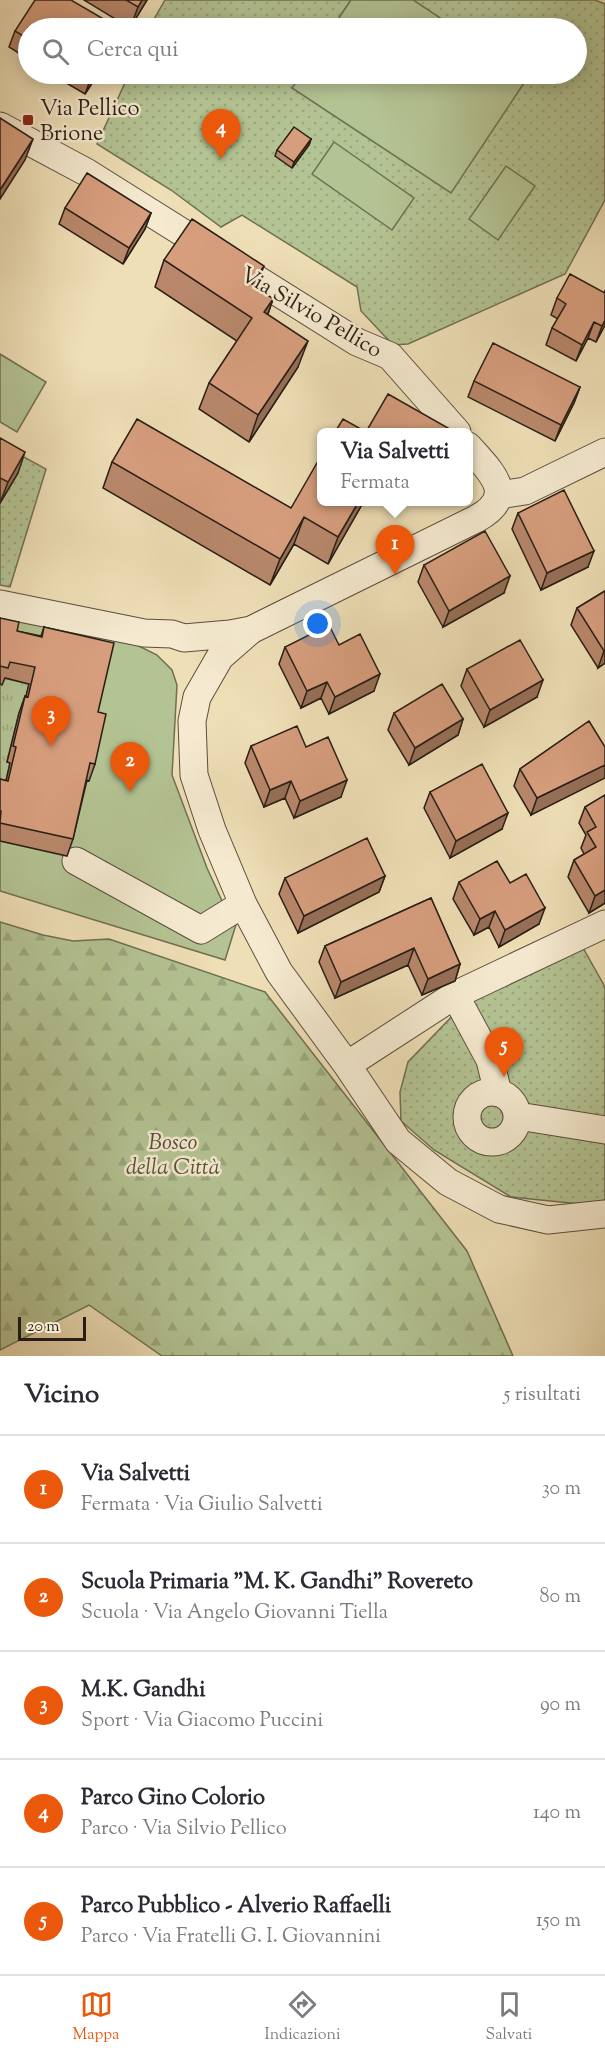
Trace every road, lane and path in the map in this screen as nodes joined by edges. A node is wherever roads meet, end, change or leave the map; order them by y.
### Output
1 (0, 126) edge
2 (453, 428) edge
3 (473, 452) edge
4 (605, 452) edge
5 (499, 495) junction
6 (0, 604) edge
7 (251, 630) junction
8 (184, 638) junction
9 (197, 696) junction
10 (76, 861) dead end
11 (243, 904) junction
12 (605, 924) edge
13 (455, 995) junction
14 (347, 1065) junction
15 (498, 1093) junction
16 (518, 1116) junction
17 (605, 1130) edge
18 (605, 1214) edge

1 - 2 street, Via Silvio Pellico
3 - 5 street, Via Silvio Pellico
4 - 5 street
5 - 7 street
6 - 8 street
7 - 8 street
7 - 9 street
8 - 9 street
9 - 11 street
10 - 11 street
11 - 14 street
12 - 13 street
13 - 14 street
13 - 15 street
14 - 18 street
15 - 16 street
15 - 16 street
16 - 17 street

